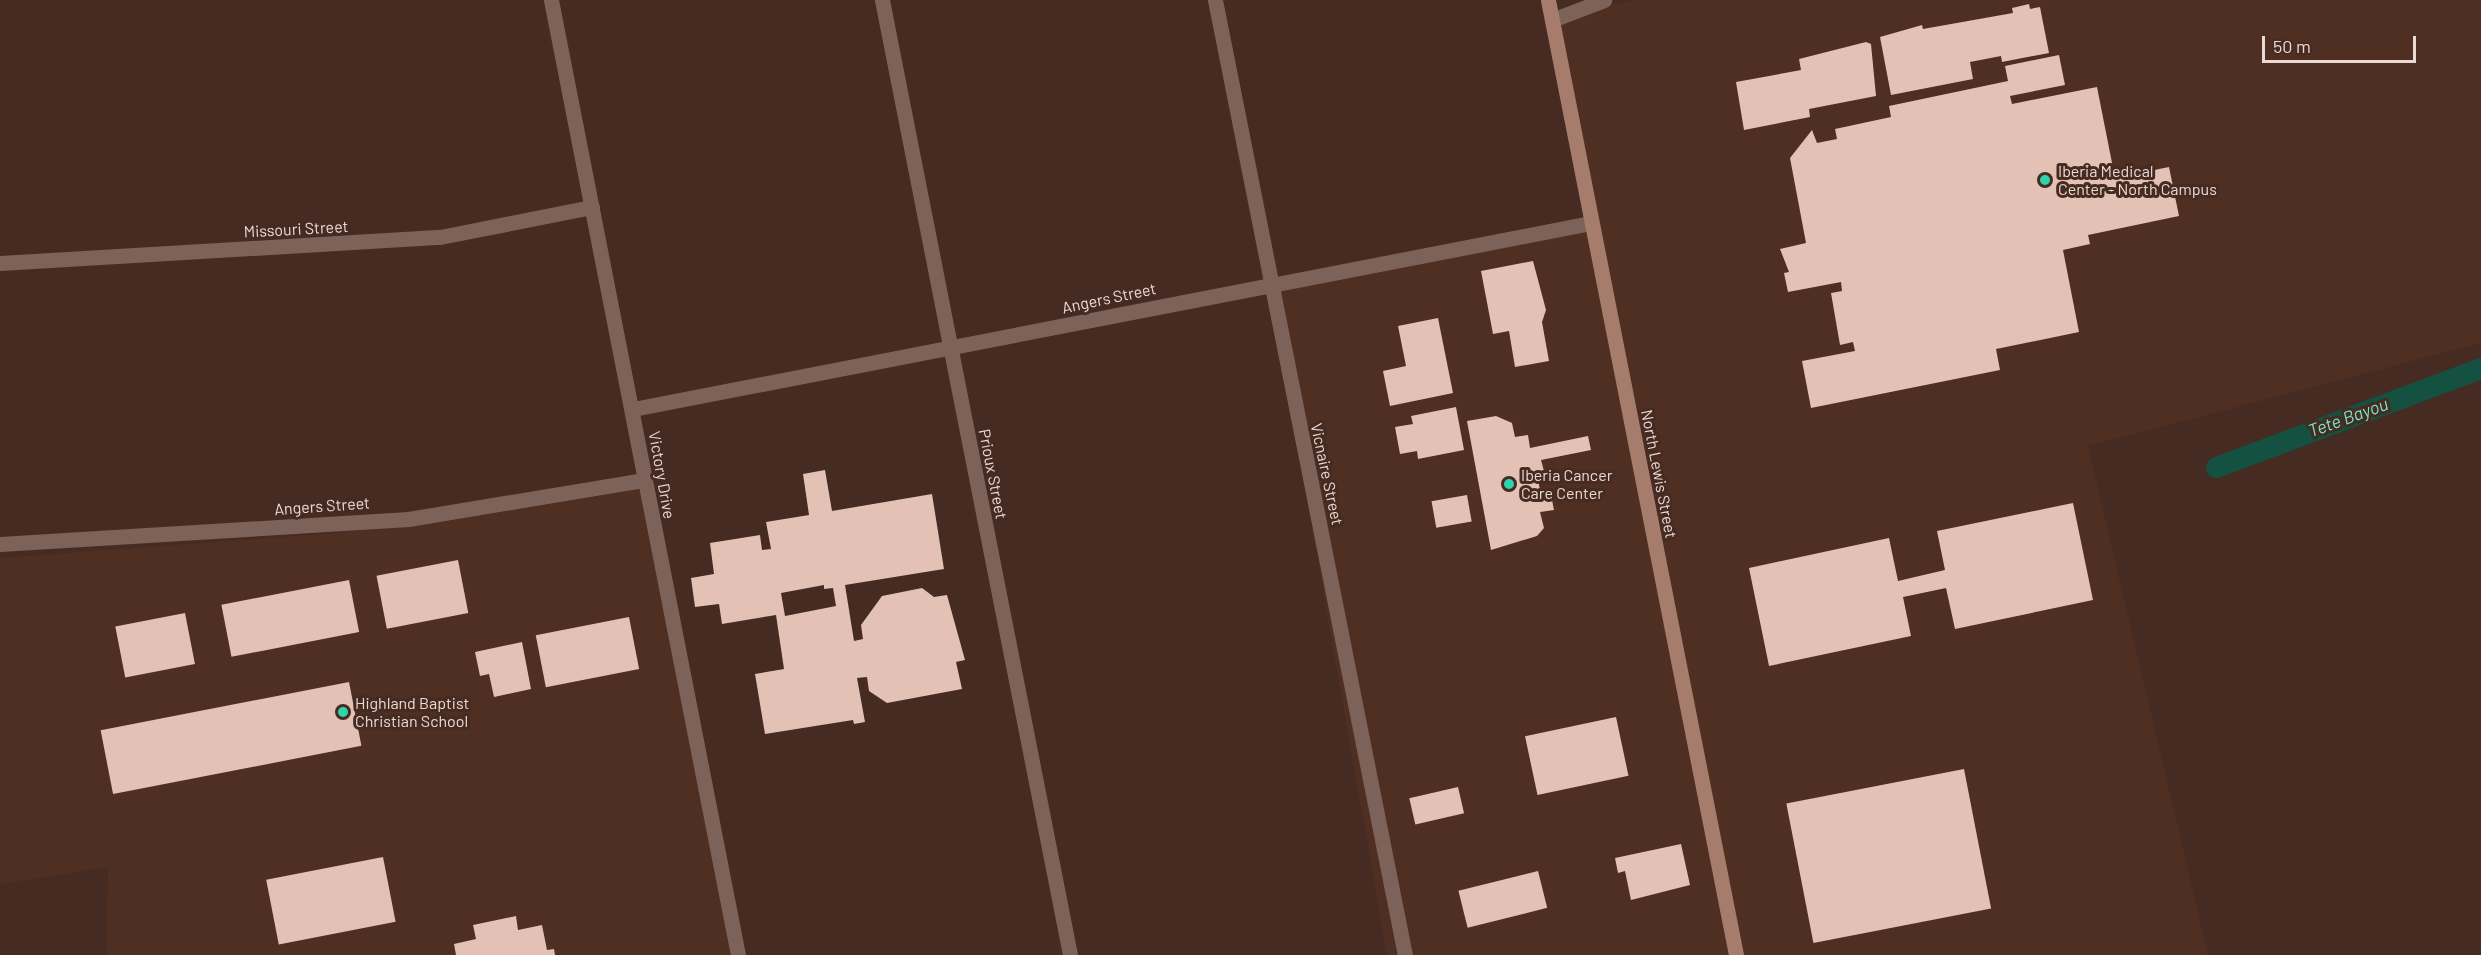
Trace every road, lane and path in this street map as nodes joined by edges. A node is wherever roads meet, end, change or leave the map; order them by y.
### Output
1 (551, 0) edge
2 (882, 0) edge
3 (1215, 0) edge
4 (1548, 0) edge
5 (1605, 0) edge
6 (1552, 20) junction
7 (592, 207) junction
8 (1591, 223) junction
9 (0, 263) edge
10 (1269, 284) junction
11 (950, 350) junction
12 (633, 409) junction
13 (643, 480) junction
14 (0, 544) edge
15 (738, 955) edge
16 (1070, 955) edge
17 (1405, 955) edge
18 (1736, 955) edge

1 - 7 street, Victory Drive
2 - 11 street, Prioux Street
3 - 10 street, Vicnaire Street
4 - 6 main road, North Lewis Street
5 - 6 street
6 - 8 main road, North Lewis Street
7 - 9 street, Missouri Street
7 - 12 street, Victory Drive
8 - 10 street, Angers Street
8 - 18 main road, North Lewis Street
10 - 11 street, Angers Street
10 - 17 street, Vicnaire Street
11 - 12 street, Angers Street
11 - 16 street, Prioux Street
12 - 13 street, Victory Drive
13 - 14 street, Angers Street
13 - 15 street, Victory Drive

